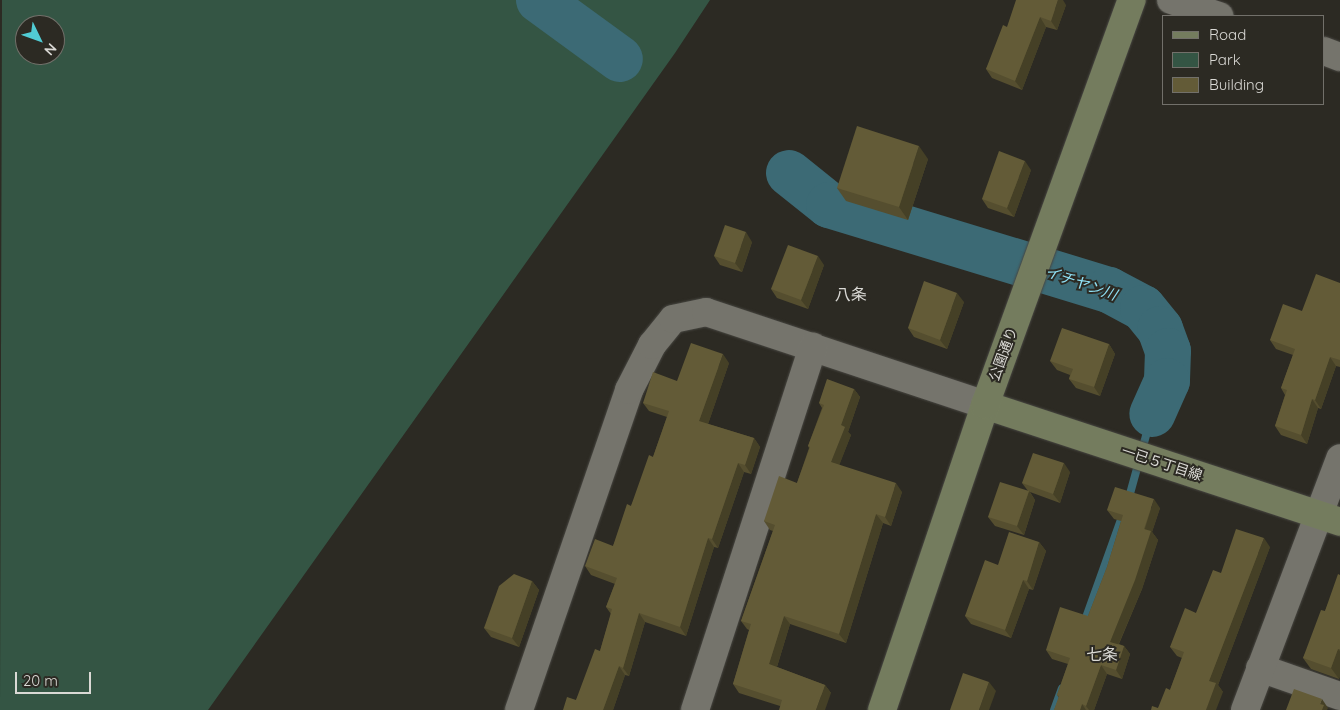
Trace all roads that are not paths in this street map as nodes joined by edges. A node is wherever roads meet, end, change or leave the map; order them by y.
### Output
1 (1132, 0) edge
2 (1171, 0) edge
3 (1216, 15) edge
4 (1325, 52) edge
5 (1340, 57) edge
6 (813, 347) junction
7 (984, 405) junction
8 (1340, 458) edge
9 (1329, 518) edge
10 (1260, 668) junction
11 (1340, 696) edge
12 (519, 710) edge
13 (695, 710) edge
14 (882, 710) edge
15 (1245, 710) edge

1 - 7 street, 公園通り
2 - 3 street
4 - 5 street
6 - 7 street
6 - 12 street
6 - 13 street
7 - 9 street, 一已５丁目線
7 - 14 street, 公園通り
8 - 9 street
9 - 10 street
10 - 11 street
10 - 15 street

